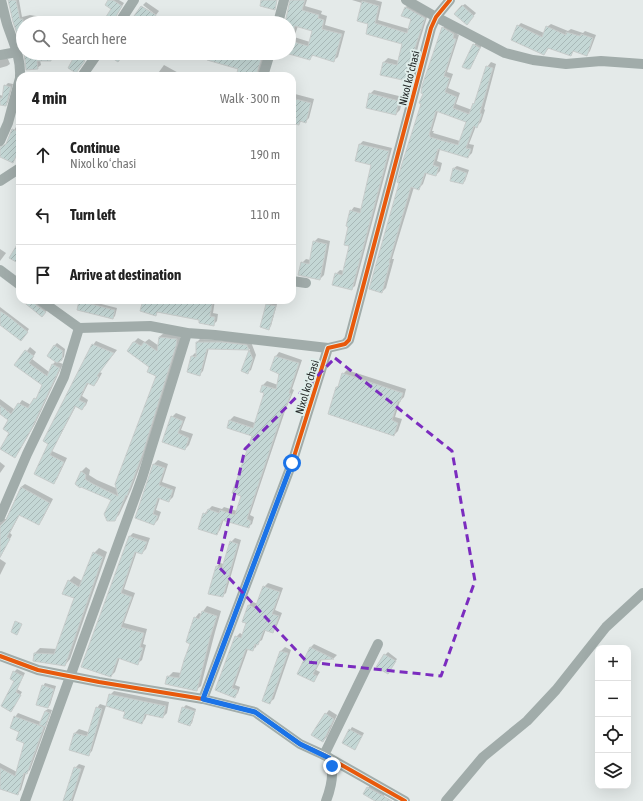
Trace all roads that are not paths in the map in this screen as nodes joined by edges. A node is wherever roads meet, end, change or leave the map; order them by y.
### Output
1 (1, 0) edge
2 (134, 0) edge
3 (284, 0) edge
4 (406, 0) edge
5 (450, 0) edge
6 (124, 16) edge
7 (280, 16) edge
8 (436, 17) junction
9 (16, 47) edge
10 (16, 52) edge
11 (0, 55) edge
12 (19, 60) edge
13 (93, 60) edge
14 (268, 60) edge
15 (643, 64) edge
16 (20, 72) edge
17 (85, 72) edge
18 (265, 72) edge
19 (16, 92) edge
20 (0, 141) edge
21 (16, 170) edge
22 (0, 180) edge
23 (0, 270) edge
24 (16, 282) edge
25 (296, 282) edge
26 (306, 283) dead end
27 (46, 304) edge
28 (79, 328) junction
29 (187, 333) junction
30 (328, 348) junction
31 (0, 517) edge
32 (643, 593) edge
33 (378, 644) dead end
34 (0, 656) edge
35 (70, 676) junction
36 (203, 699) junction
37 (326, 756) junction
38 (25, 801) edge
39 (326, 801) edge
40 (405, 801) edge
41 (446, 801) edge

1 - 9 street
2 - 6 street
3 - 7 street
4 - 8 street
5 - 8 street, Nixol koʻchasi
8 - 15 street
8 - 30 street, Nixol koʻchasi
10 - 11 street
12 - 16 street
13 - 17 street
14 - 18 street
19 - 20 street
21 - 22 street
23 - 24 street
25 - 26 street
27 - 28 street
28 - 29 street
28 - 31 street
29 - 30 street
29 - 35 street
30 - 36 street, Nixol koʻchasi
32 - 41 street
33 - 37 street
34 - 35 street
35 - 36 street
35 - 38 street
36 - 37 street
37 - 39 street
37 - 40 street

